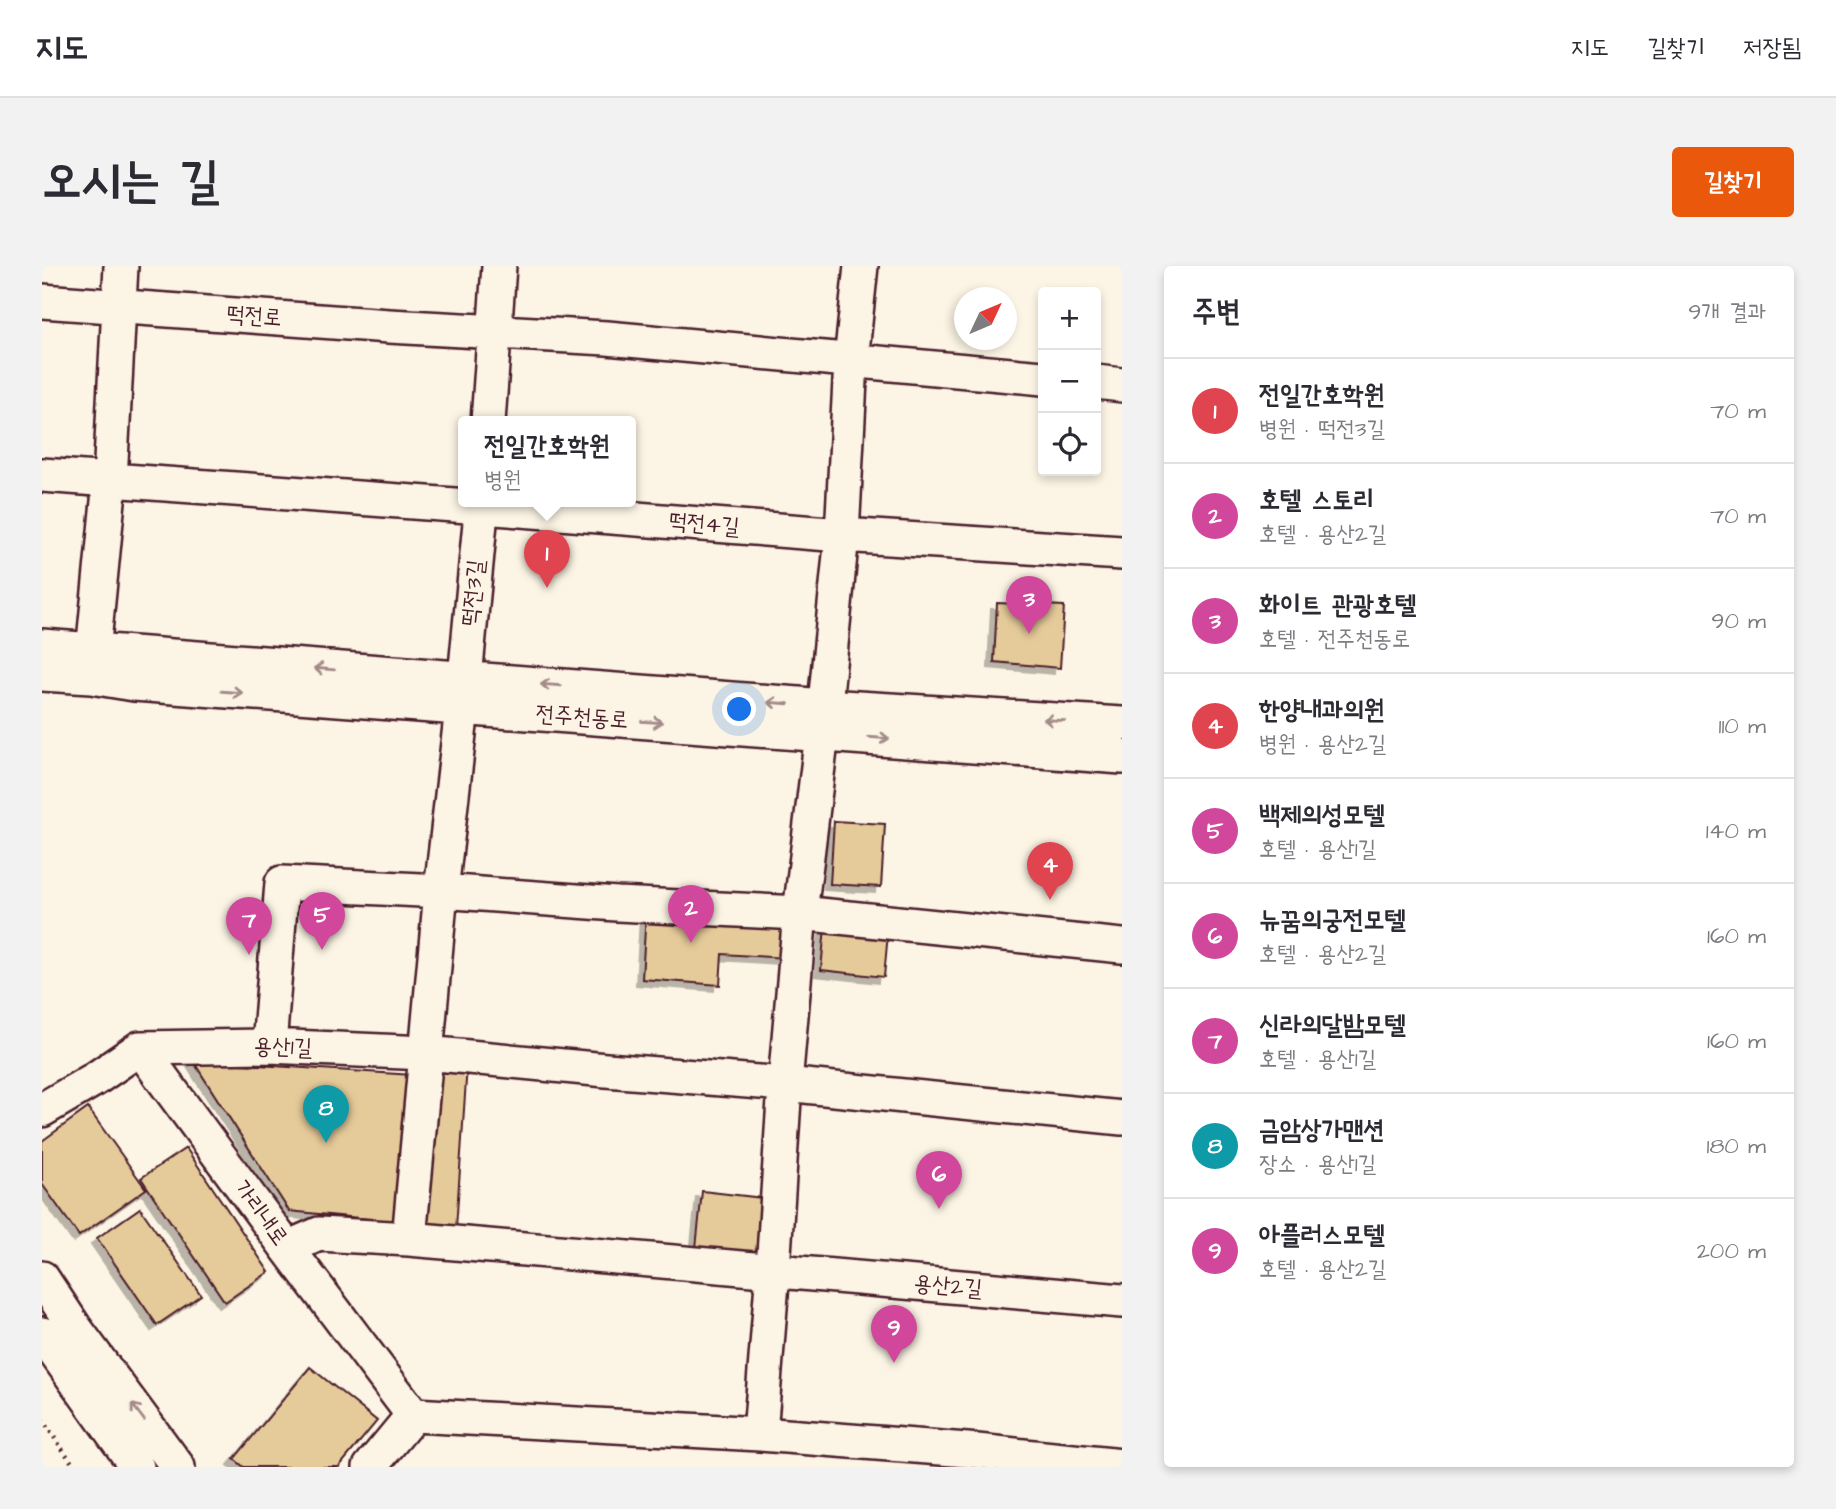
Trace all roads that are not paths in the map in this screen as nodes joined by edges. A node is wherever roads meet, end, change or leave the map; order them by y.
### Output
1 (121, 266) edge
2 (499, 266) edge
3 (861, 266) edge
4 (42, 301) edge
5 (118, 307) junction
6 (496, 332) junction
7 (851, 361) junction
8 (1038, 378) edge
9 (1101, 383) edge
10 (1122, 385) edge
11 (489, 416) edge
12 (42, 475) edge
13 (110, 481) junction
14 (458, 504) edge
15 (482, 507) edge
16 (505, 507) edge
17 (842, 536) junction
18 (1122, 553) edge
19 (42, 646) edge
20 (92, 664) junction
21 (42, 674) edge
22 (187, 688) junction
23 (463, 693) junction
24 (42, 694) edge
25 (823, 720) junction
26 (1122, 724) edge
27 (1122, 757) edge
28 (441, 891) junction
29 (800, 913) junction
30 (1122, 946) edge
31 (269, 1046) junction
32 (140, 1048) junction
33 (426, 1053) junction
34 (785, 1084) junction
35 (42, 1110) edge
36 (1122, 1118) edge
37 (409, 1239) junction
38 (287, 1248) junction
39 (773, 1270) junction
40 (42, 1278) edge
41 (1122, 1301) edge
42 (42, 1334) edge
43 (413, 1415) junction
44 (760, 1434) junction
45 (1122, 1466) edge
46 (137, 1467) edge
47 (178, 1467) edge
48 (370, 1467) edge

1 - 5 street
2 - 6 street
3 - 7 street
4 - 5 street, 떡전로
5 - 6 street, 떡전로
5 - 13 street
6 - 7 street
6 - 11 street
7 - 8 street
7 - 17 street
9 - 10 street
12 - 13 street
13 - 14 street
13 - 20 street
15 - 23 street, 떡전3길
16 - 17 street, 떡전4길
17 - 18 street, 떡전4길
17 - 25 street
19 - 20 street, 전주천동로
20 - 21 street, 전주천동로
20 - 22 street, 전주천동로
23 -> 20 street, 전주천동로
22 -> 23 street, 전주천동로
22 - 24 street
23 - 25 street, 전주천동로
23 - 28 street
26 -> 25 street, 전주천동로
25 -> 27 street, 전주천동로
25 - 29 street
28 - 29 street
28 - 31 street
28 - 33 street
29 - 30 street
29 - 34 street
31 - 32 street, 용산1길
31 - 33 street, 용산1길
32 - 35 street
32 - 38 street, 가리내로
33 - 34 street, 용산1길
33 - 37 street
34 - 36 street
34 - 39 street
37 - 38 street
37 - 39 street, 용산2길
38 - 43 street, 가리내로
39 - 41 street, 용산2길
39 - 44 street
47 -> 40 street
42 - 46 street
43 - 44 street
43 - 48 street
44 - 45 street

